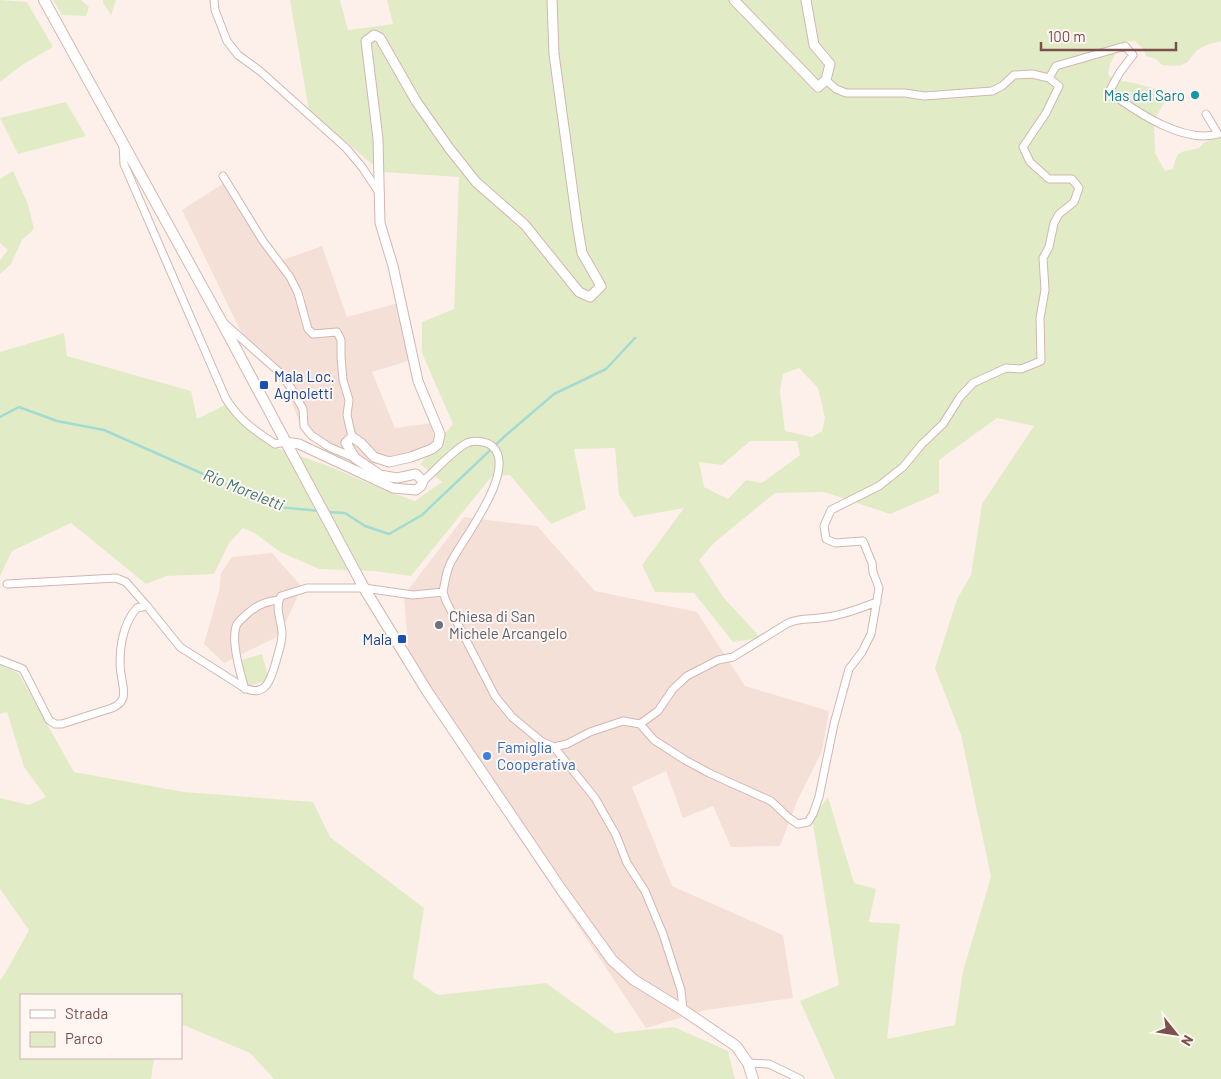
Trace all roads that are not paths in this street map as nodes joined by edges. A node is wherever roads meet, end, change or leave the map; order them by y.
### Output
1 (44, 0) edge
2 (214, 0) edge
3 (552, 0) edge
4 (734, 0) edge
5 (806, 0) edge
6 (1049, 78) junction
7 (826, 80) junction
8 (1206, 114) dead end
9 (123, 144) junction
10 (223, 176) dead end
11 (380, 194) junction
12 (220, 319) junction
13 (352, 438) junction
14 (285, 442) junction
15 (355, 458) junction
16 (423, 481) junction
17 (7, 584) dead end
18 (364, 588) junction
19 (443, 592) junction
20 (279, 600) junction
21 (876, 602) junction
22 (147, 606) junction
23 (0, 660) edge
24 (245, 689) junction
25 (640, 724) junction
26 (554, 747) junction
27 (683, 1010) junction
28 (748, 1063) junction
29 (754, 1079) edge
30 (800, 1079) edge

1 - 9 main road
2 - 11 street
3 - 11 street
4 - 7 street
5 - 7 street
6 - 7 street
6 - 8 street
6 - 21 street
9 - 12 main road
9 - 14 street
10 - 13 street
11 - 13 street
12 - 14 main road
12 - 15 street
13 - 15 street
14 - 16 street
14 - 18 main road
15 - 16 street
16 - 19 street
17 - 22 street
18 - 19 street
18 - 20 street
18 - 27 main road
19 - 26 street
20 - 24 street
20 - 24 street
21 - 25 street
21 - 25 street
22 - 23 street
22 - 24 street
25 - 26 street
26 - 27 street
27 - 28 main road
28 - 29 main road
28 - 30 street

